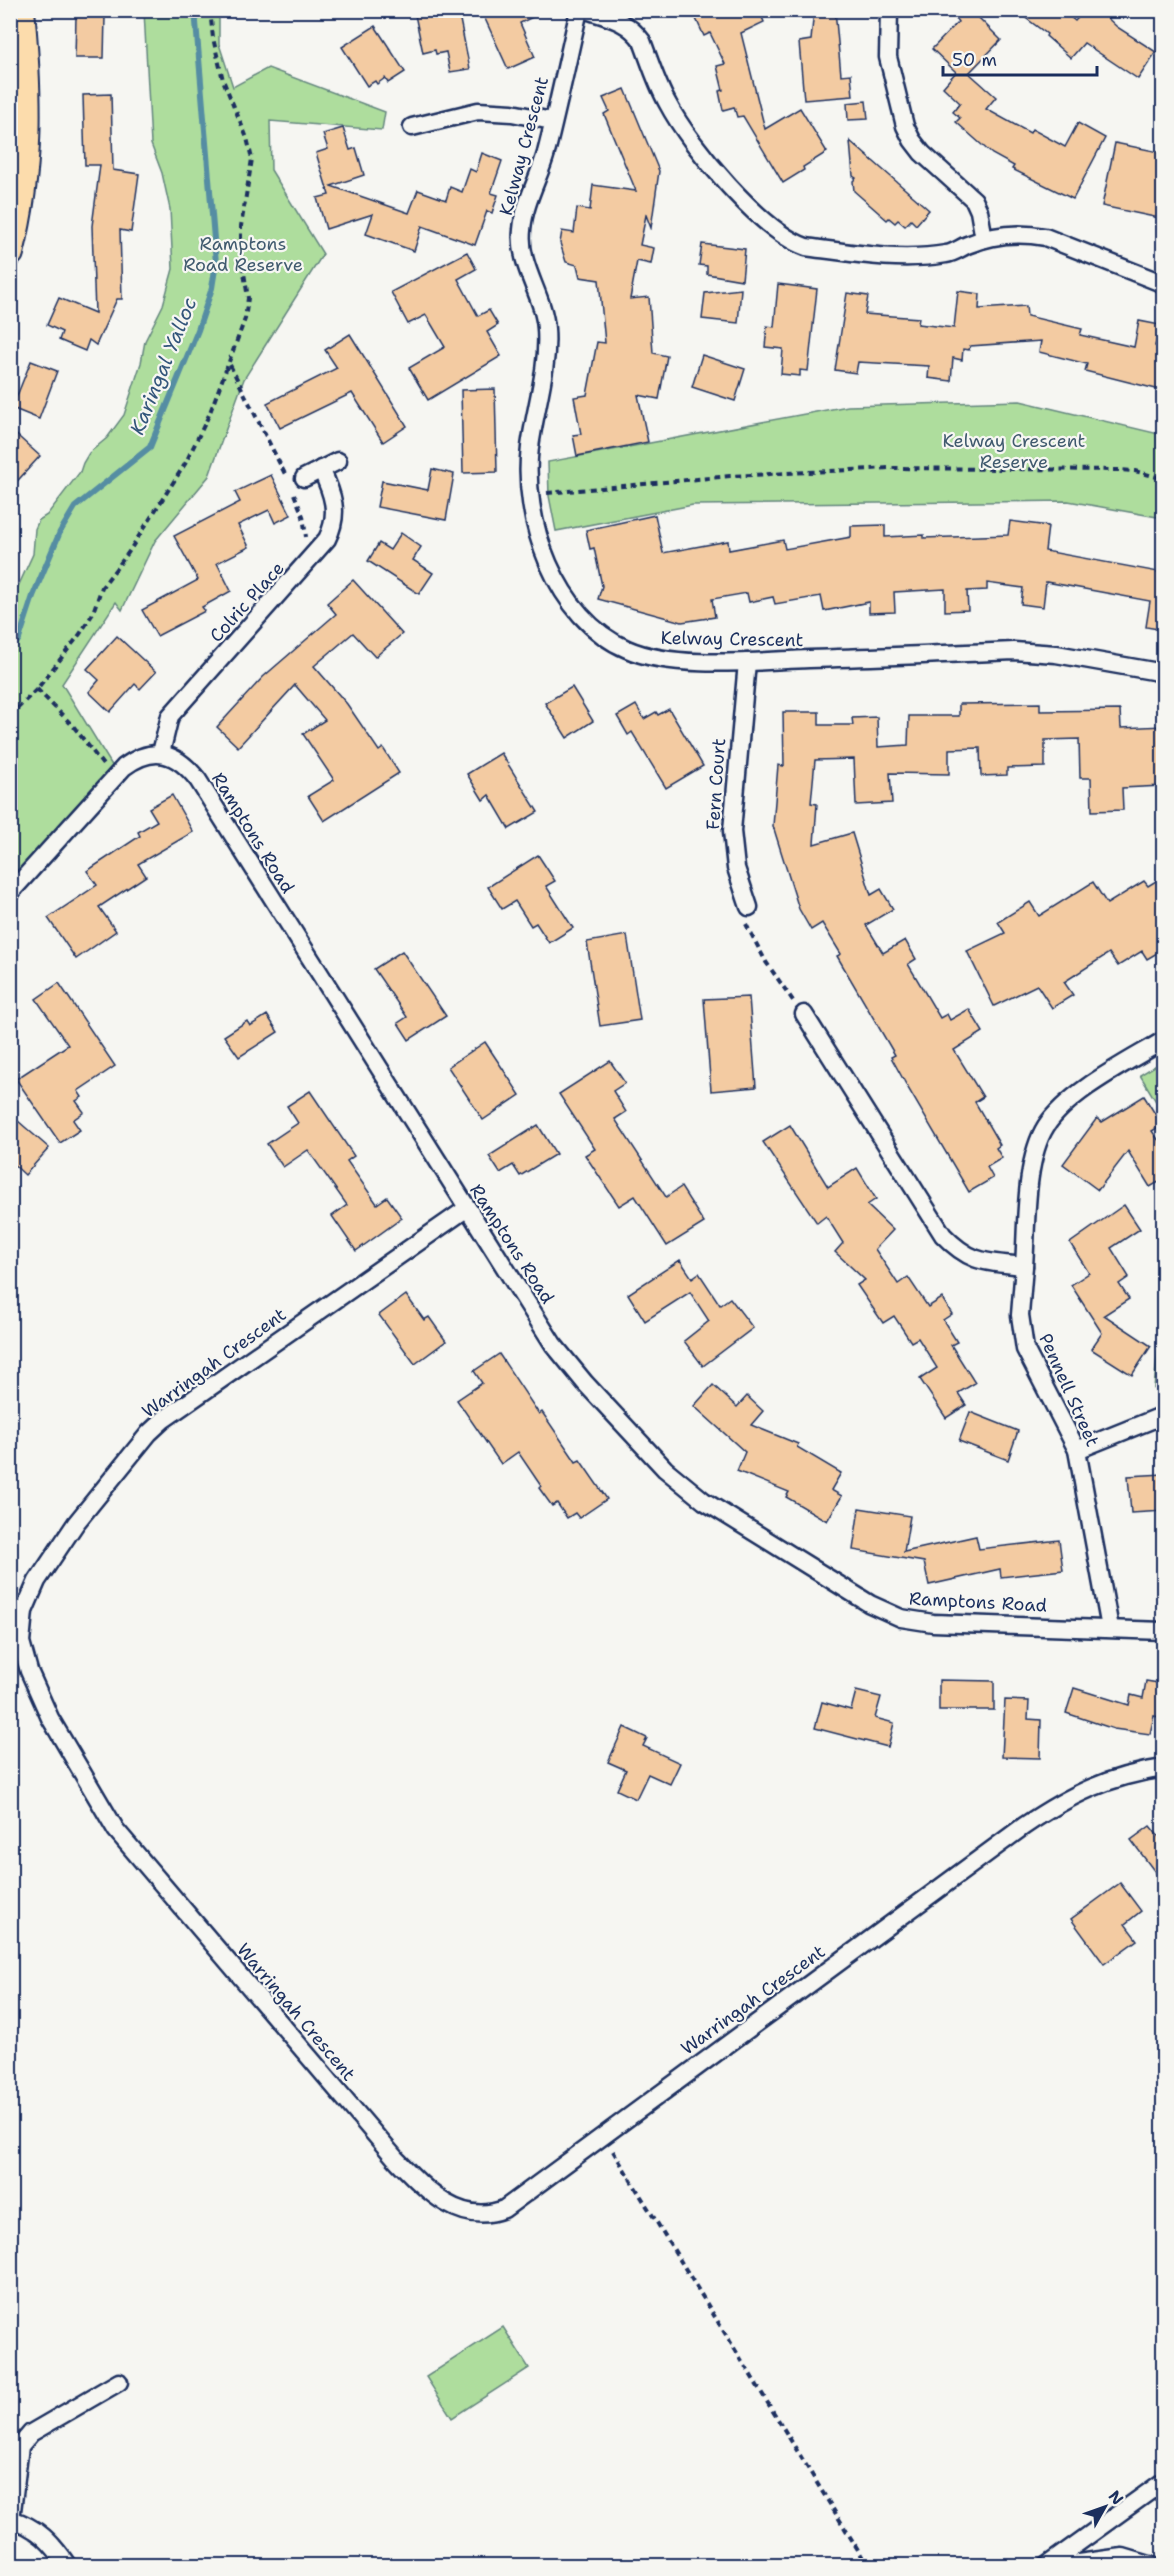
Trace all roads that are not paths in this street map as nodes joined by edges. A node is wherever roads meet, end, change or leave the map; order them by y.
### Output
1 (21, 10) edge
2 (579, 10) edge
3 (586, 10) edge
4 (889, 10) edge
5 (552, 121) junction
6 (412, 127) dead end
7 (17, 191) edge
8 (984, 239) junction
9 (10, 253) edge
10 (1164, 284) edge
11 (338, 461) dead end
12 (321, 469) junction
13 (295, 484) road end
14 (747, 662) junction
15 (1164, 673) edge
16 (161, 753) junction
17 (10, 893) edge
18 (749, 906) road end
19 (804, 1014) road end
20 (1164, 1040) edge
21 (466, 1209) junction
22 (1024, 1266) junction
23 (1164, 1415) edge
24 (1077, 1450) junction
25 (1110, 1628) junction
26 (1164, 1631) edge
27 (1164, 1767) edge
28 (119, 2382) dead end
29 (1164, 2481) edge
30 (11, 2519) edge
31 (68, 2565) edge
32 (1046, 2565) edge
33 (1056, 2565) edge
34 (1154, 2565) edge

1 - 7 main road
2 - 5 street, Kelway Crescent
3 - 8 street
4 - 8 street
5 - 6 street
5 - 14 street, Kelway Crescent
7 - 9 main road
8 - 10 street
11 - 12 street
12 - 13 street
12 - 16 street, Colric Place
14 - 15 street, Kelway Crescent
14 - 18 street, Fern Court
16 - 17 street
16 - 21 street, Ramptons Road
19 - 22 street
20 - 22 street
21 - 25 street, Ramptons Road
21 - 27 street, Warringah Crescent
22 - 24 street, Pennell Street
23 - 24 street
24 - 25 street, Pennell Street
25 - 26 street, Ramptons Road
28 - 30 street
29 - 32 street
30 - 31 street
33 - 34 street

